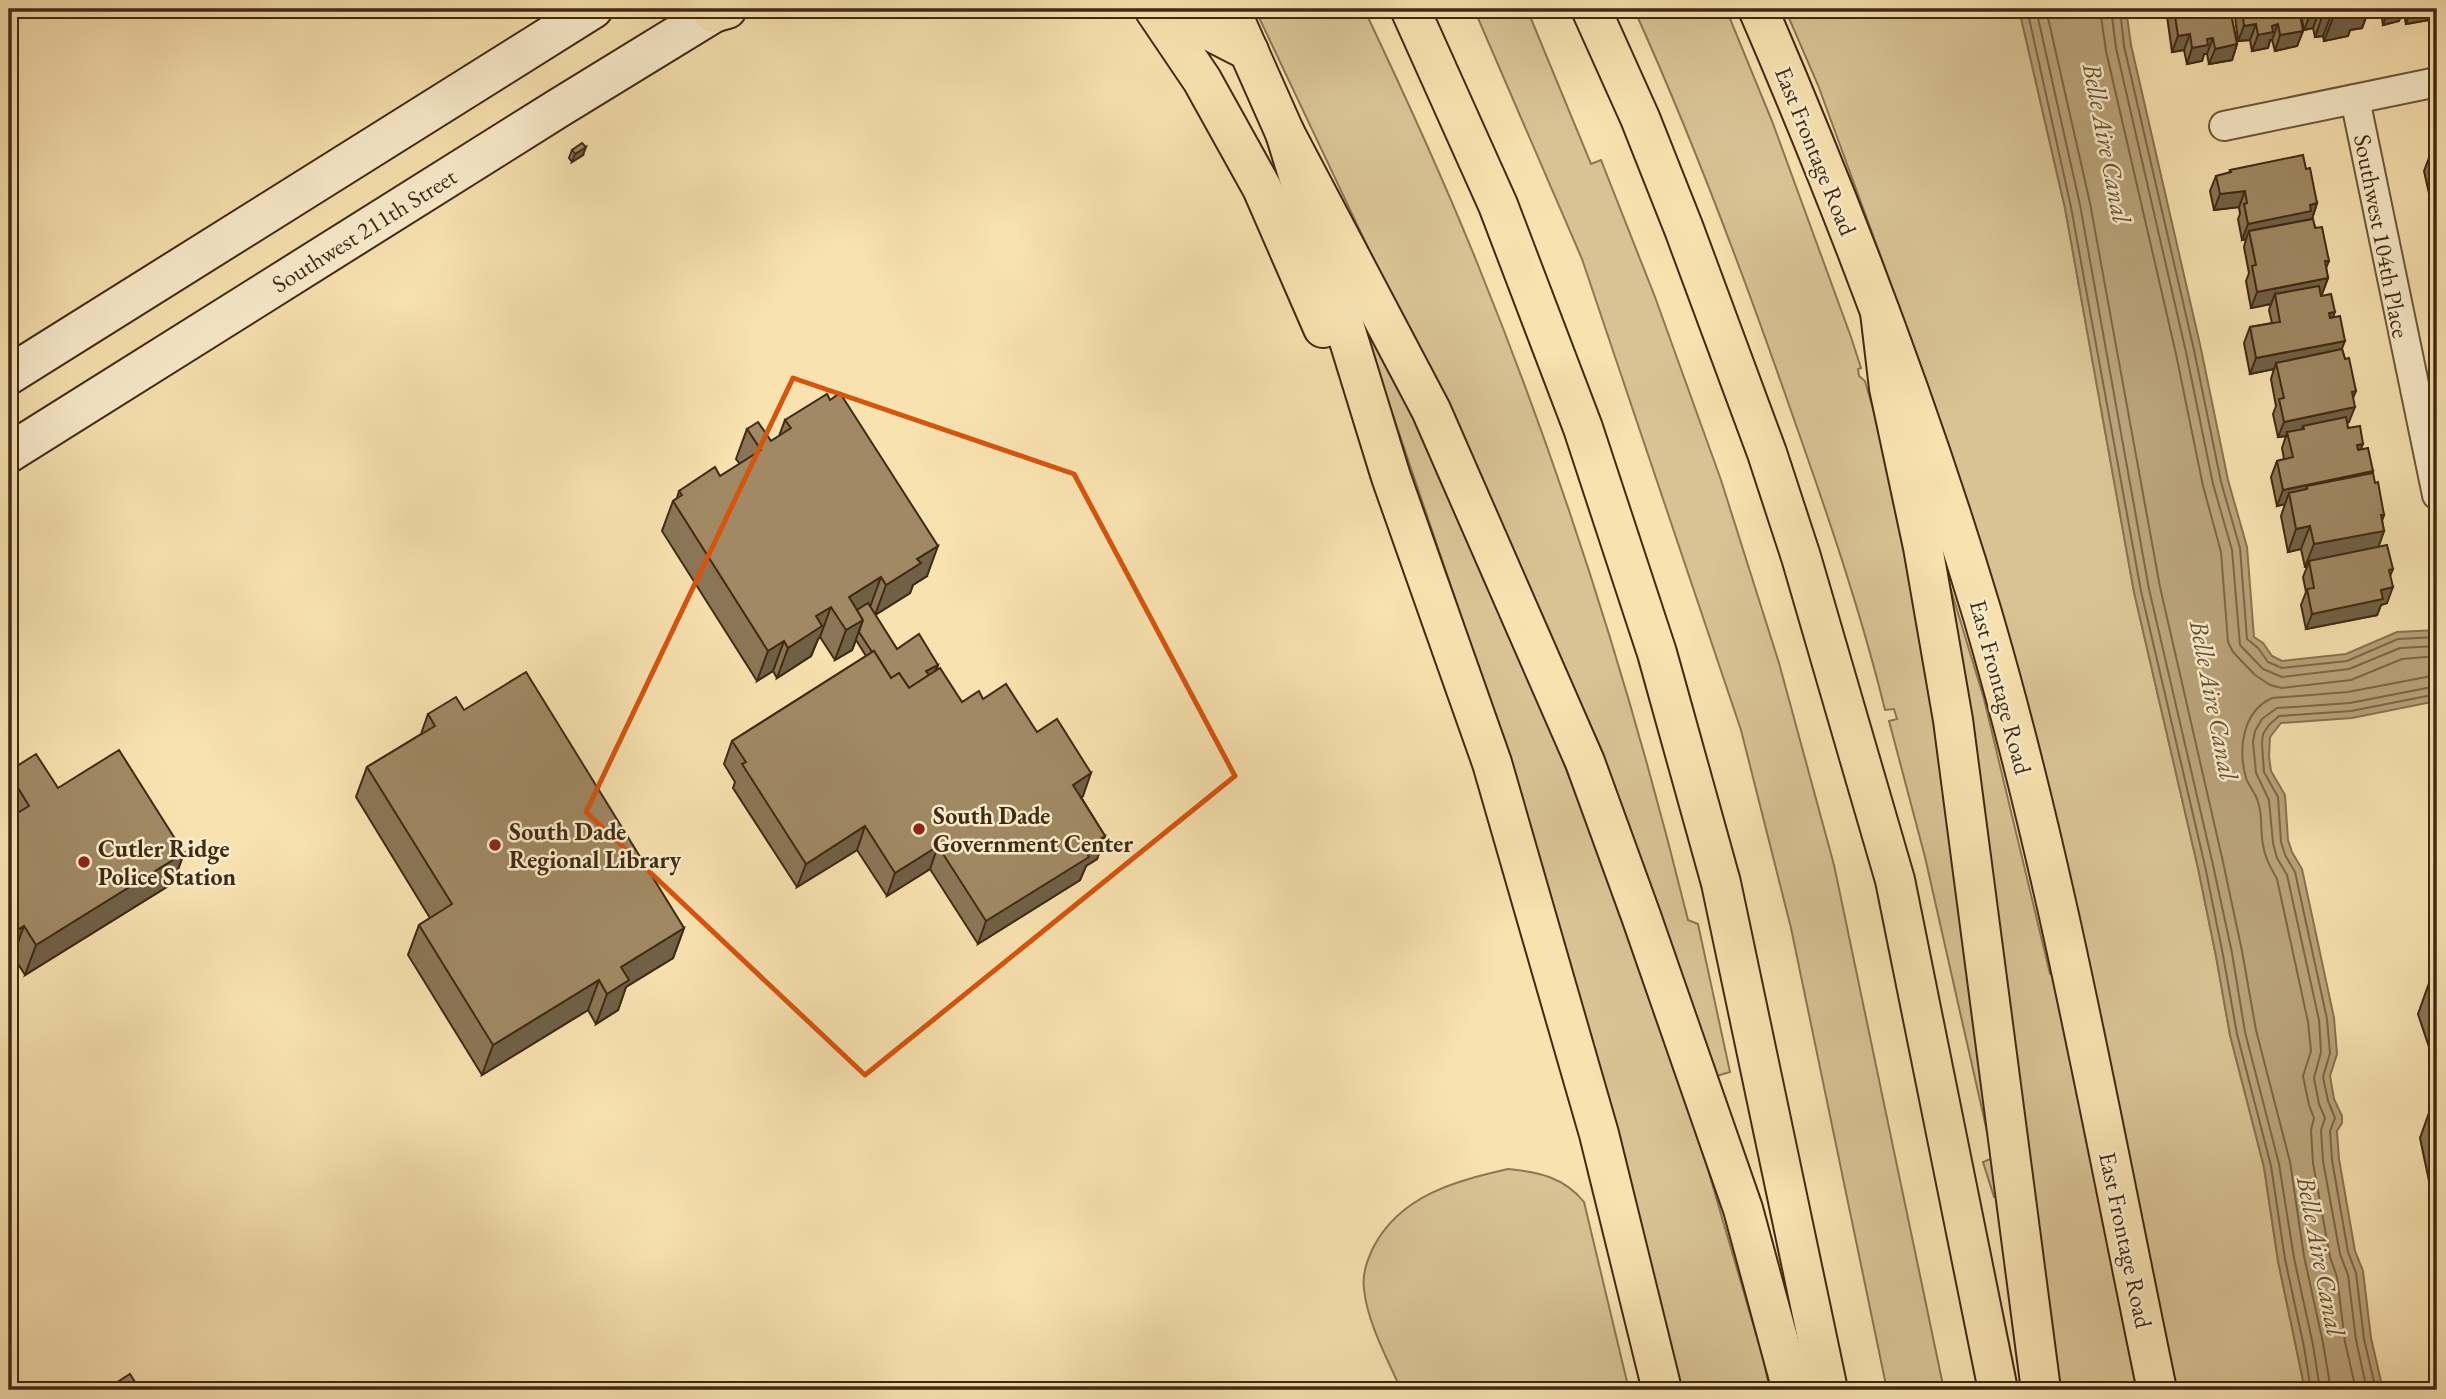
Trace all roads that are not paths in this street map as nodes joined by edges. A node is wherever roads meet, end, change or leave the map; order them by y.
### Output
1 (593, 9) edge
2 (1154, 9) edge
3 (1167, 9) edge
4 (1230, 9) edge
5 (1410, 9) edge
6 (1591, 9) edge
7 (1758, 9) edge
8 (720, 10) edge
9 (1249, 51) junction
10 (2437, 82) edge
11 (2355, 99) junction
12 (2224, 126) dead end
13 (1285, 133) junction
14 (1880, 312) junction
15 (9, 375) edge
16 (2431, 438) edge
17 (9, 453) edge
18 (1391, 477) junction
19 (2437, 495) edge
20 (1662, 1390) edge
21 (1792, 1390) edge
22 (1828, 1390) edge
23 (1998, 1390) edge
24 (2041, 1390) edge
25 (2157, 1390) edge

1 - 15 main road
2 - 18 main road
3 - 9 main road
4 - 9 main road
5 - 22 main road
6 - 23 main road
7 - 14 main road, East Frontage Road
8 - 17 main road, Southwest 211th Street
9 - 13 main road
10 - 11 street
11 - 12 street
11 - 16 street, Southwest 104th Place
13 - 18 main road
13 - 21 main road
14 - 24 main road
14 - 25 main road, East Frontage Road
16 - 19 street, Southwest 104th Place
18 - 20 main road

